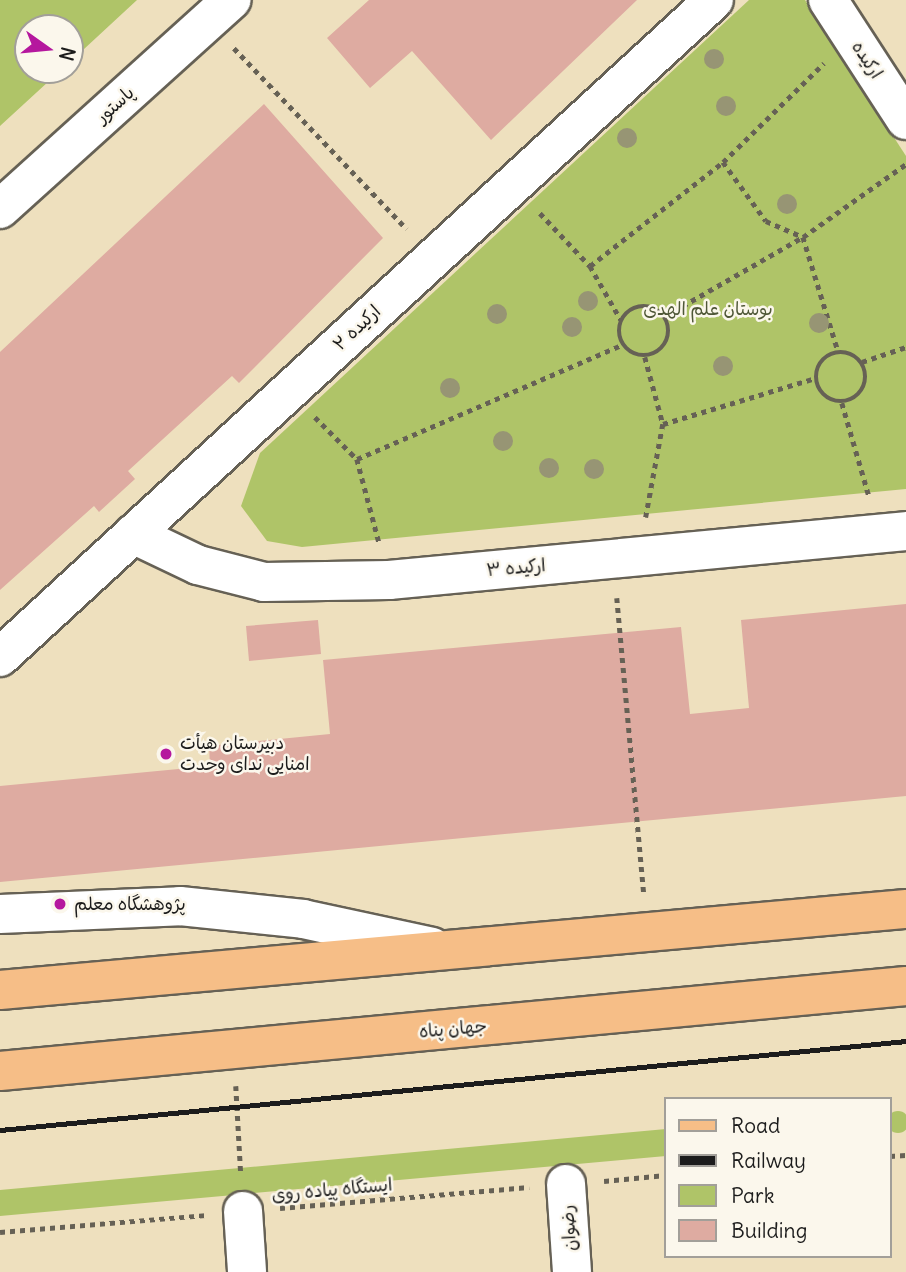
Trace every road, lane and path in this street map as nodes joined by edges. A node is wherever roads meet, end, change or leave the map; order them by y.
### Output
1 (715, 0) edge
2 (828, 0) edge
3 (219, 10) edge
4 (852, 36) junction
5 (906, 120) edge
6 (723, 162) junction
7 (906, 164) edge
8 (513, 185) junction
9 (0, 209) edge
10 (803, 237) junction
11 (434, 257) junction
12 (590, 266) junction
13 (665, 316) junction
14 (621, 320) junction
15 (622, 345) junction
16 (906, 348) edge
17 (838, 351) junction
18 (645, 357) junction
19 (862, 362) junction
20 (816, 378) junction
21 (290, 390) junction
22 (842, 403) junction
23 (663, 424) junction
24 (357, 460) junction
25 (893, 532) edge
26 (134, 534) junction
27 (626, 557) junction
28 (389, 580) junction
29 (0, 657) edge
30 (906, 909) edge
31 (0, 914) edge
32 (648, 933) junction
33 (451, 951) junction
34 (906, 986) edge
35 (0, 990) edge
36 (0, 1071) edge
37 (235, 1073) dead end
38 (664, 1175) edge
39 (566, 1184) junction
40 (243, 1211) junction
41 (0, 1232) edge
42 (247, 1272) edge
43 (572, 1272) edge

1 - 8 street, ارکیده ۲
2 - 4 street, ارکیده
3 - 9 street, پاستور
3 - 11 path
4 - 5 street, ارکیده
4 - 6 path
6 - 10 path
6 - 12 path
7 - 10 path
8 - 11 street, ارکیده ۲
8 - 12 path
10 - 13 path
10 - 17 path
11 - 21 street, ارکیده ۲
12 - 14 path
13 - 14 path
13 - 18 path
14 - 15 path
15 - 18 path
15 - 24 path
16 - 19 path
17 - 19 path
17 - 20 path
18 - 23 path
19 - 22 path
20 - 22 path
20 - 23 path
21 - 24 path
21 - 26 street, ارکیده ۲
22 - 25 path
23 - 27 path
24 - 28 path
25 - 27 street, ارکیده ۳
26 - 28 street, ارکیده ۳
26 - 29 street, ارکیده ۲
27 - 28 street, ارکیده ۳
27 - 32 path
30 - 32 main road
31 - 33 street
32 - 33 main road
33 - 35 main road
34 - 36 main road, جهان پناه
37 - 40 path
38 - 39 path, ایستگاه پیاده روی
39 - 40 path, ایستگاه پیاده روی
39 - 43 street, رضوان
40 - 41 path, ایستگاه پیاده روی
40 - 42 street

